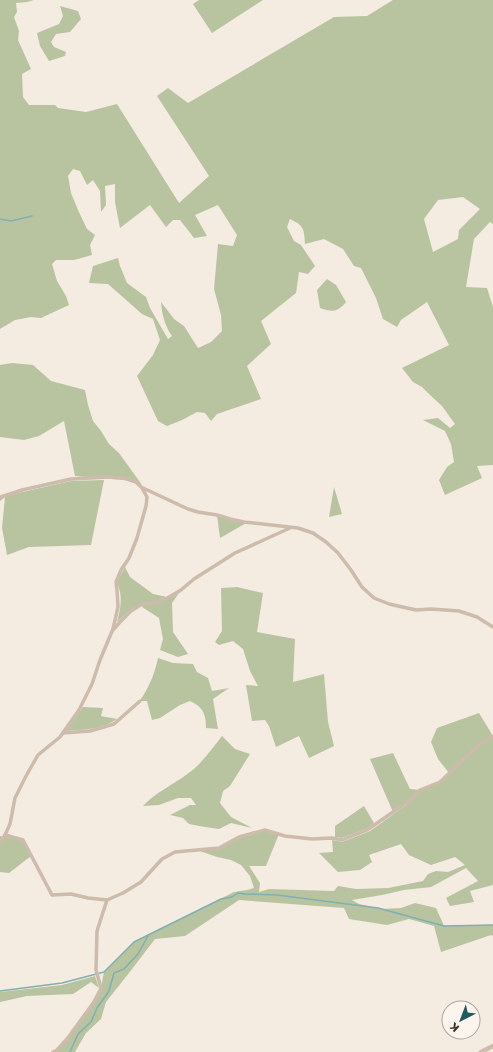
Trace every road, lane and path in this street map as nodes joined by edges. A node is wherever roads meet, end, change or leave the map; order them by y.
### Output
1 (142, 488) junction
2 (0, 497) edge
3 (290, 528) junction
4 (493, 627) edge
5 (112, 631) junction
6 (140, 701) dead end
7 (63, 733) junction
8 (493, 737) edge
9 (5, 835) junction
10 (0, 842) edge
11 (106, 900) junction
12 (493, 1046) edge
13 (53, 1052) edge
14 (481, 1052) edge

1 - 2 street
1 - 3 street
1 - 5 street
3 - 4 street
3 - 5 street
5 - 7 street
6 - 7 street
7 - 9 street
8 - 11 street
9 - 10 street
9 - 11 street
11 - 13 street
12 - 14 street

